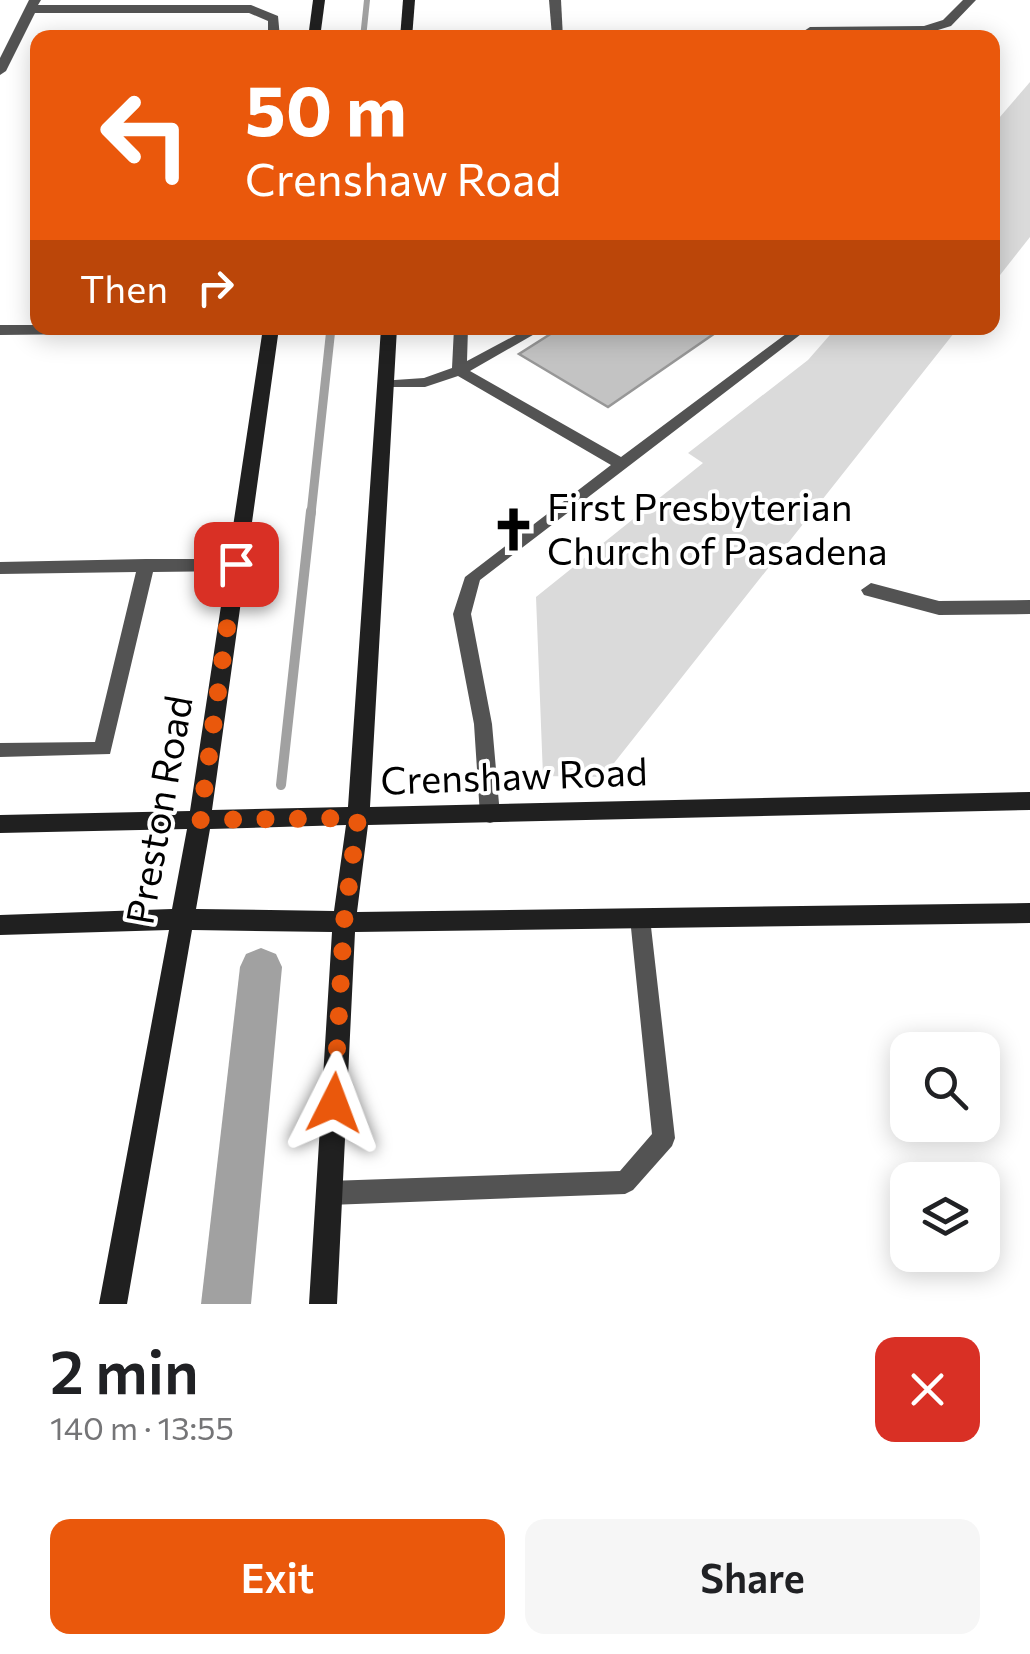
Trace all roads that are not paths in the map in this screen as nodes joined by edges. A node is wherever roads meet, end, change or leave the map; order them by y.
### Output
1 (319, 0) edge
2 (409, 0) edge
3 (555, 0) edge
4 (970, 0) edge
5 (33, 4) edge
6 (274, 30) edge
7 (315, 30) edge
8 (407, 30) edge
9 (558, 30) edge
10 (925, 30) edge
11 (0, 72) edge
12 (0, 330) edge
13 (30, 330) edge
14 (270, 335) edge
15 (388, 335) edge
16 (461, 335) edge
17 (525, 335) edge
18 (793, 335) edge
19 (459, 372) junction
20 (385, 384) junction
21 (622, 464) junction
22 (236, 564) junction
23 (146, 565) junction
24 (0, 568) edge
25 (871, 590) dead end
26 (1030, 606) edge
27 (0, 750) edge
28 (1028, 806) edge
29 (490, 815) junction
30 (358, 818) junction
31 (200, 820) junction
32 (0, 824) edge
33 (1030, 913) edge
34 (640, 918) junction
35 (180, 919) junction
36 (344, 922) junction
37 (0, 925) edge
38 (329, 1193) junction
39 (113, 1304) edge
40 (323, 1304) edge

1 - 7 main road
2 - 8 main road
3 - 9 street
4 - 10 street
5 - 6 street
5 - 11 street
12 - 13 street
14 - 22 main road, Preston Road
15 - 20 main road
16 - 19 lane
17 - 19 lane
18 - 21 lane
19 - 20 lane
19 - 21 lane
20 - 30 main road
21 - 29 lane
22 - 23 lane
22 - 31 main road, Preston Road
23 - 24 lane
23 - 27 lane
25 - 26 street
28 - 29 main road, Crenshaw Road
29 - 30 main road, Crenshaw Road
30 - 31 main road, Crenshaw Road
30 - 36 main road
31 - 32 main road, Crenshaw Road
31 - 35 main road, Preston Road
33 - 34 main road
34 - 36 main road
34 - 38 lane
35 - 36 main road
35 - 37 main road
35 - 39 main road, Preston Road
36 - 38 main road
38 - 40 main road

